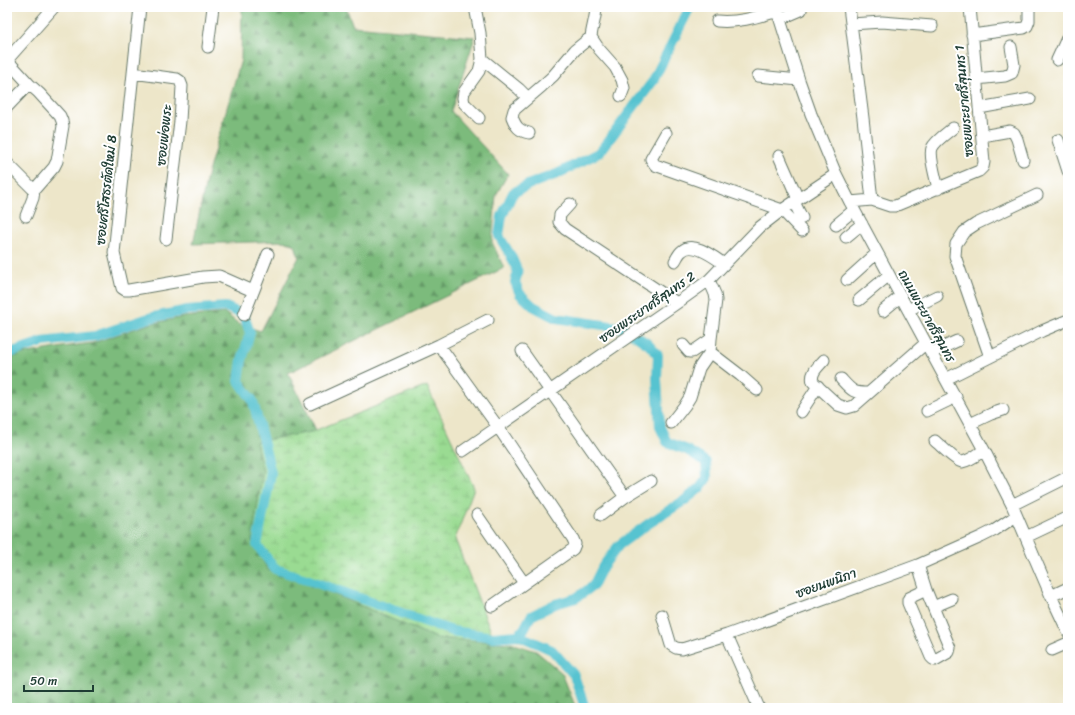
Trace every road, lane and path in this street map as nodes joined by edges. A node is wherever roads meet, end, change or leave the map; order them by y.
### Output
1 (54, 7) edge
2 (140, 7) edge
3 (213, 7) edge
4 (475, 7) edge
5 (596, 7) edge
6 (849, 7) edge
7 (970, 7) edge
8 (1029, 7) edge
9 (800, 10) dead end
10 (42, 12) edge
11 (778, 12) edge
12 (717, 21) dead end
13 (851, 24) junction
14 (932, 26) dead end
15 (972, 35) junction
16 (1068, 36) edge
17 (591, 37) junction
18 (208, 47) dead end
19 (1011, 47) dead end
20 (482, 59) junction
21 (7, 60) edge
22 (1057, 60) dead end
23 (133, 73) junction
24 (758, 76) dead end
25 (976, 79) junction
26 (799, 80) junction
27 (29, 84) junction
28 (621, 96) dead end
29 (528, 98) junction
30 (1030, 99) dead end
31 (7, 107) edge
32 (979, 108) junction
33 (479, 118) dead end
34 (953, 128) dead end
35 (529, 133) dead end
36 (666, 133) dead end
37 (982, 136) junction
38 (1058, 140) dead end
39 (779, 156) dead end
40 (1024, 160) dead end
41 (7, 163) edge
42 (1068, 171) edge
43 (836, 174) junction
44 (938, 189) junction
45 (34, 190) junction
46 (1037, 194) dead end
47 (796, 200) junction
48 (872, 200) junction
49 (570, 204) dead end
50 (852, 206) junction
51 (782, 210) junction
52 (26, 216) dead end
53 (802, 218) dead end
54 (862, 224) junction
55 (836, 225) dead end
56 (802, 231) dead end
57 (846, 237) dead end
58 (166, 239) dead end
59 (877, 253) junction
60 (268, 254) dead end
61 (675, 261) dead end
62 (724, 264) junction
63 (889, 275) junction
64 (709, 280) junction
65 (847, 280) dead end
66 (253, 291) junction
67 (901, 296) junction
68 (937, 296) dead end
69 (859, 300) dead end
70 (677, 303) junction
71 (908, 310) junction
72 (883, 311) dead end
73 (244, 315) dead end
74 (488, 320) dead end
75 (1068, 320) edge
76 (711, 339) junction
77 (957, 341) dead end
78 (439, 345) junction
79 (683, 345) dead end
80 (929, 348) junction
81 (522, 350) dead end
82 (710, 352) junction
83 (990, 357) junction
84 (824, 360) dead end
85 (946, 379) junction
86 (841, 380) dead end
87 (818, 386) junction
88 (757, 390) dead end
89 (550, 391) junction
90 (868, 393) junction
91 (956, 397) junction
92 (310, 404) dead end
93 (1004, 410) dead end
94 (927, 411) dead end
95 (801, 412) dead end
96 (671, 423) dead end
97 (970, 424) junction
98 (498, 427) junction
99 (935, 440) dead end
100 (984, 450) junction
101 (463, 451) dead end
102 (1068, 478) edge
103 (651, 481) dead end
104 (625, 497) junction
105 (1012, 505) junction
106 (477, 515) dead end
107 (601, 515) dead end
108 (1016, 516) junction
109 (1068, 517) edge
110 (1026, 537) junction
111 (918, 565) junction
112 (524, 583) junction
113 (1068, 588) edge
114 (926, 590) junction
115 (1051, 596) junction
116 (952, 599) dead end
117 (492, 606) dead end
118 (933, 607) junction
119 (662, 615) dead end
120 (1068, 632) edge
121 (726, 635) junction
122 (1068, 643) edge
123 (1052, 650) dead end
124 (759, 708) edge

1 - 10 street
2 - 23 street, ซอยศรีโสธรตัดใหม่ 8
3 - 18 street
4 - 20 street
5 - 17 street
6 - 13 street
7 - 15 street, ซอยพระยาศรีสุนทร 1
8 - 15 street
9 - 11 street
10 - 21 street
11 - 12 street
11 - 26 street, ถนนพระยาศรีสุนทร
13 - 14 street
13 - 48 street
15 - 25 street, ซอยพระยาศรีสุนทร 1
16 - 22 street
17 - 28 street
17 - 29 street
19 - 25 street
20 - 29 street
20 - 33 street
21 - 27 street
23 - 58 street, ซอยพ่อพระ
23 - 66 street, ซอยศรีโสธรตัดใหม่ 8
24 - 26 street
25 - 32 street, ซอยพระยาศรีสุนทร 1
26 - 43 street, ถนนพระยาศรีสุนทร
27 - 31 street
27 - 45 street
29 - 35 street
30 - 32 street
32 - 37 street, ซอยพระยาศรีสุนทร 1
34 - 44 street
36 - 51 street
37 - 40 street
37 - 44 street, ซอยพระยาศรีสุนทร 1
38 - 42 street
39 - 47 street
41 - 45 street
43 - 47 street, ซอยพระยาศรีสุนทร 2
43 - 50 street, ถนนพระยาศรีสุนทร
44 - 48 street, ซอยพระยาศรีสุนทร 1
45 - 52 street
46 - 83 street
47 - 51 street, ซอยพระยาศรีสุนทร 2
47 - 53 street
48 - 50 street, ซอยพระยาศรีสุนทร 1
49 - 70 street
50 - 54 street, ถนนพระยาศรีสุนทร
50 - 55 street
51 - 56 street
51 - 62 street, ซอยพระยาศรีสุนทร 2
54 - 57 street
54 - 59 street, ถนนพระยาศรีสุนทร
59 - 63 street, ถนนพระยาศรีสุนทร
59 - 65 street
60 - 66 street
61 - 62 street
62 - 64 street, ซอยพระยาศรีสุนทร 2
63 - 67 street, ถนนพระยาศรีสุนทร
63 - 69 street
64 - 70 street, ซอยพระยาศรีสุนทร 2
64 - 76 street
66 - 73 street
67 - 71 street, ถนนพระยาศรีสุนทร
67 - 72 street
68 - 71 street
70 - 89 street, ซอยพระยาศรีสุนทร 2
71 - 80 street, ถนนพระยาศรีสุนทร
74 - 78 street
75 - 83 street
76 - 79 street
76 - 82 street
77 - 80 street
78 - 92 street
78 - 98 street
80 - 85 street, ถนนพระยาศรีสุนทร
80 - 90 street
81 - 89 street
82 - 88 street
82 - 96 street
83 - 85 street
84 - 87 street
85 - 91 street, ถนนพระยาศรีสุนทร
86 - 90 street
87 - 90 street
87 - 95 street
89 - 98 street, ซอยพระยาศรีสุนทร 2
89 - 104 street
91 - 94 street
91 - 97 street, ถนนพระยาศรีสุนทร
93 - 97 street
97 - 100 street, ถนนพระยาศรีสุนทร
98 - 101 street, ซอยพระยาศรีสุนทร 2
98 - 112 street
99 - 100 street
100 - 105 street, ถนนพระยาศรีสุนทร
102 - 105 street
103 - 104 street
104 - 107 street
105 - 108 street, ถนนพระยาศรีสุนทร
106 - 112 street
108 - 110 street, ถนนพระยาศรีสุนทร
108 - 111 street, ซอยนพนิภา
109 - 110 street
110 - 115 street, ถนนพระยาศรีสุนทร
111 - 114 street
111 - 121 street, ซอยนพนิภา
112 - 117 street
113 - 115 street
114 - 118 street
114 - 118 street
115 - 120 street, ถนนพระยาศรีสุนทร
116 - 118 street
119 - 121 street, ซอยนพนิภา
121 - 124 street
122 - 123 street

